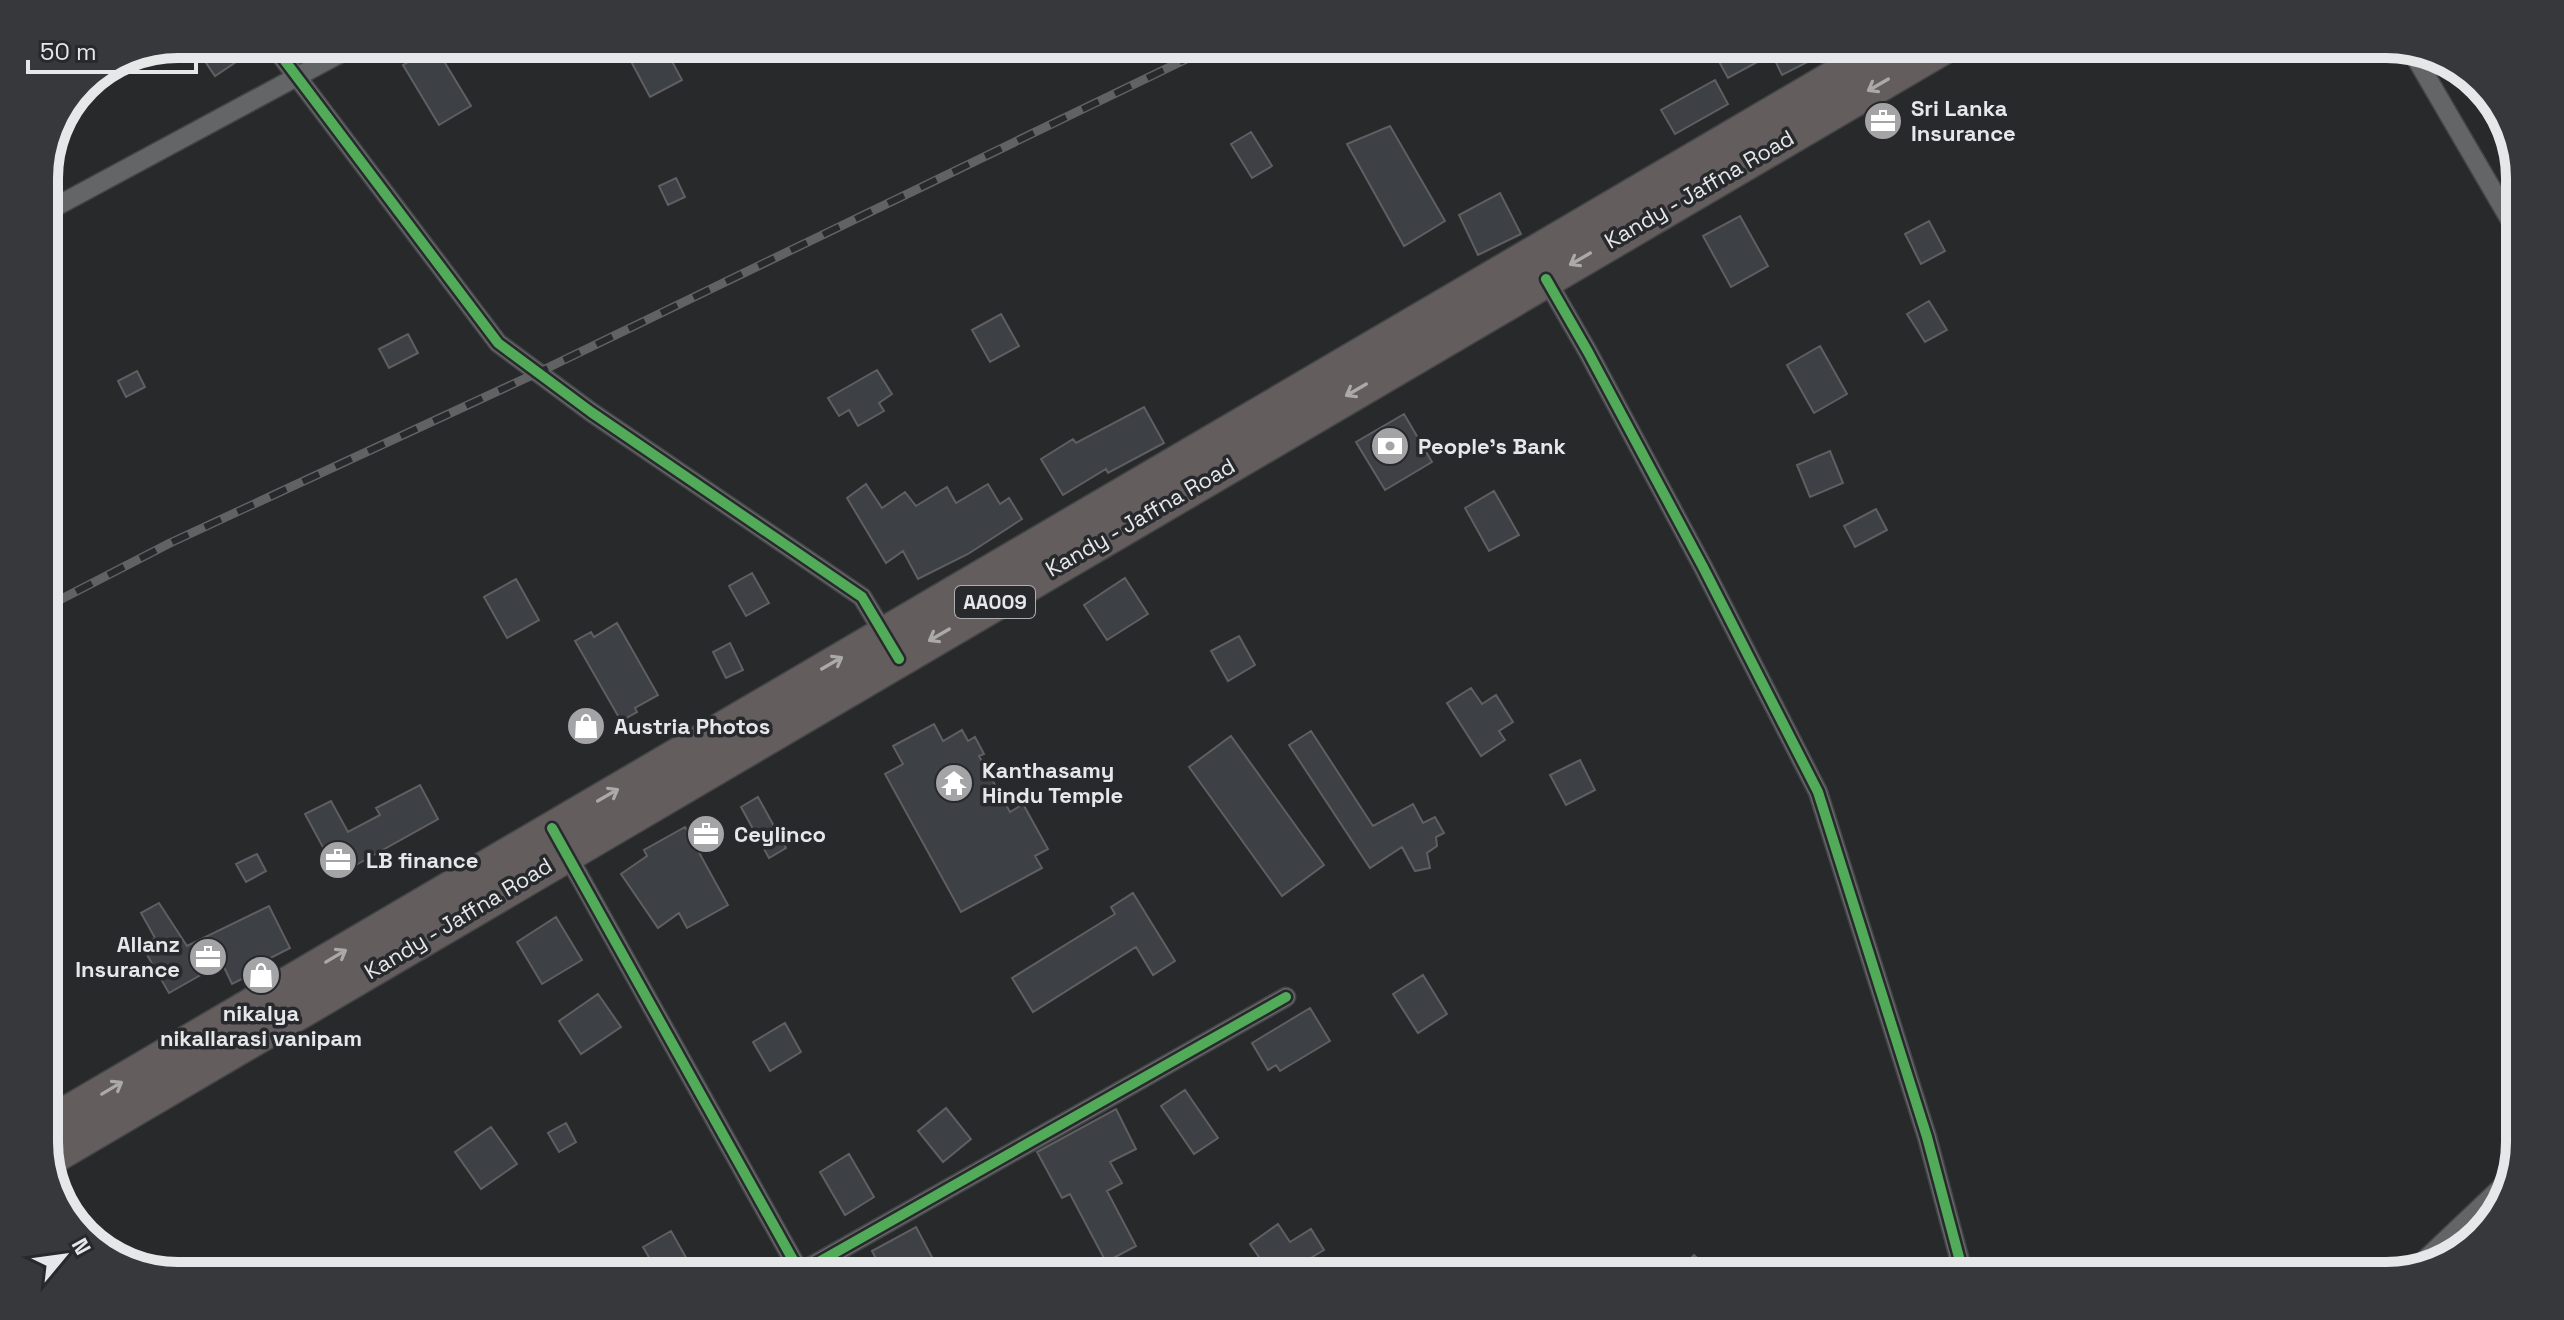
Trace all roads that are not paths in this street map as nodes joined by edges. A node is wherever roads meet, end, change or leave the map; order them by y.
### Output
1 (283, 58) edge
2 (332, 58) edge
3 (1868, 58) edge
4 (1924, 58) edge
5 (2418, 62) edge
6 (297, 77) junction
7 (58, 205) edge
8 (2506, 213) edge
9 (1546, 279) junction
10 (891, 646) junction
11 (560, 841) junction
12 (1286, 997) dead end
13 (58, 1119) edge
14 (58, 1153) edge
15 (2495, 1193) edge
16 (2432, 1252) edge
17 (791, 1262) edge
18 (821, 1262) edge
19 (1960, 1262) edge

1 - 6 street
2 - 6 street
3 - 10 highway, Kandy - Jaffna Road / AA009
4 -> 9 highway, Kandy - Jaffna Road / AA009
5 - 8 street
6 - 7 street
6 - 10 street
9 -> 10 highway, Kandy - Jaffna Road / AA009
9 - 19 street
10 - 11 highway, Kandy - Jaffna Road / AA009
13 -> 11 highway, Kandy - Jaffna Road / AA009
11 - 14 highway, Kandy - Jaffna Road / AA009
11 - 17 street
12 - 18 street
15 - 16 street

